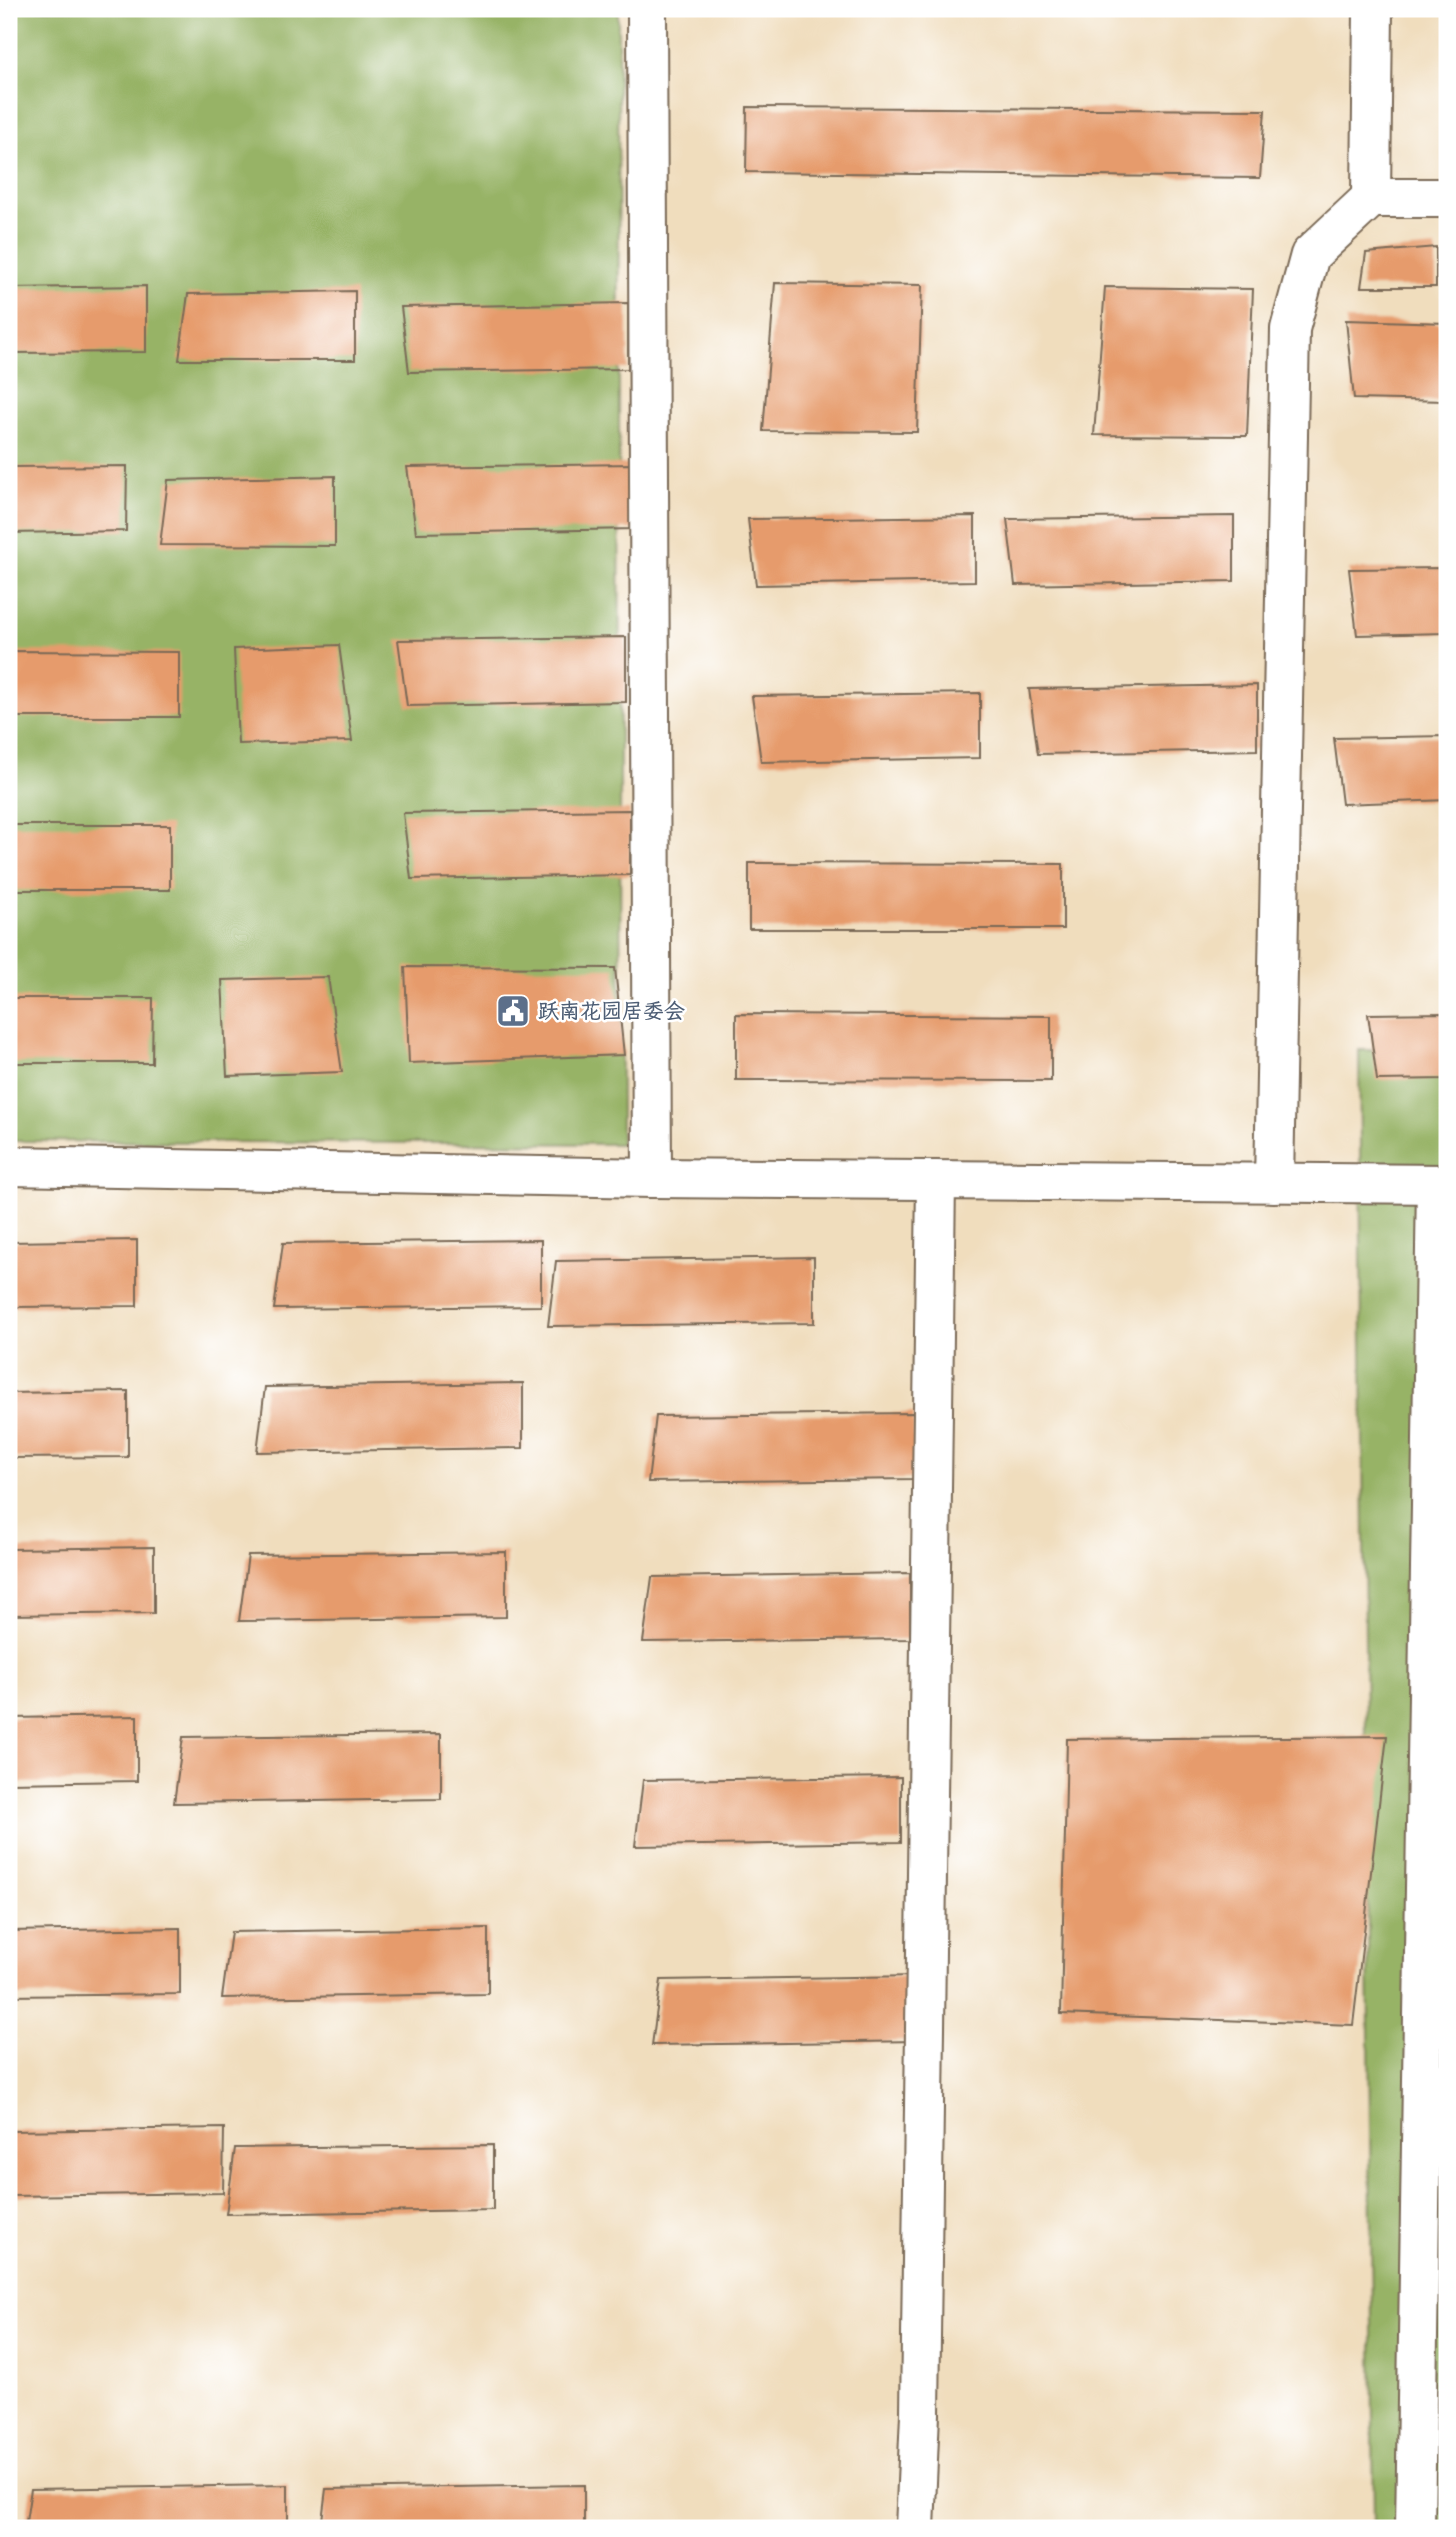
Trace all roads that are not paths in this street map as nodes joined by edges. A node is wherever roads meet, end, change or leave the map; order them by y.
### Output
1 (647, 9) edge
2 (1373, 9) edge
3 (1371, 198) junction
4 (1447, 198) edge
5 (9, 1166) edge
6 (652, 1178) junction
7 (936, 1180) junction
8 (1274, 1183) junction
9 (1442, 1184) edge
10 (915, 2528) edge
11 (1415, 2528) edge

1 - 6 street
2 - 3 street
3 - 4 street
3 - 8 street
5 - 6 street
6 - 7 street
7 - 8 street
7 - 10 street
8 - 9 street
9 - 11 street

